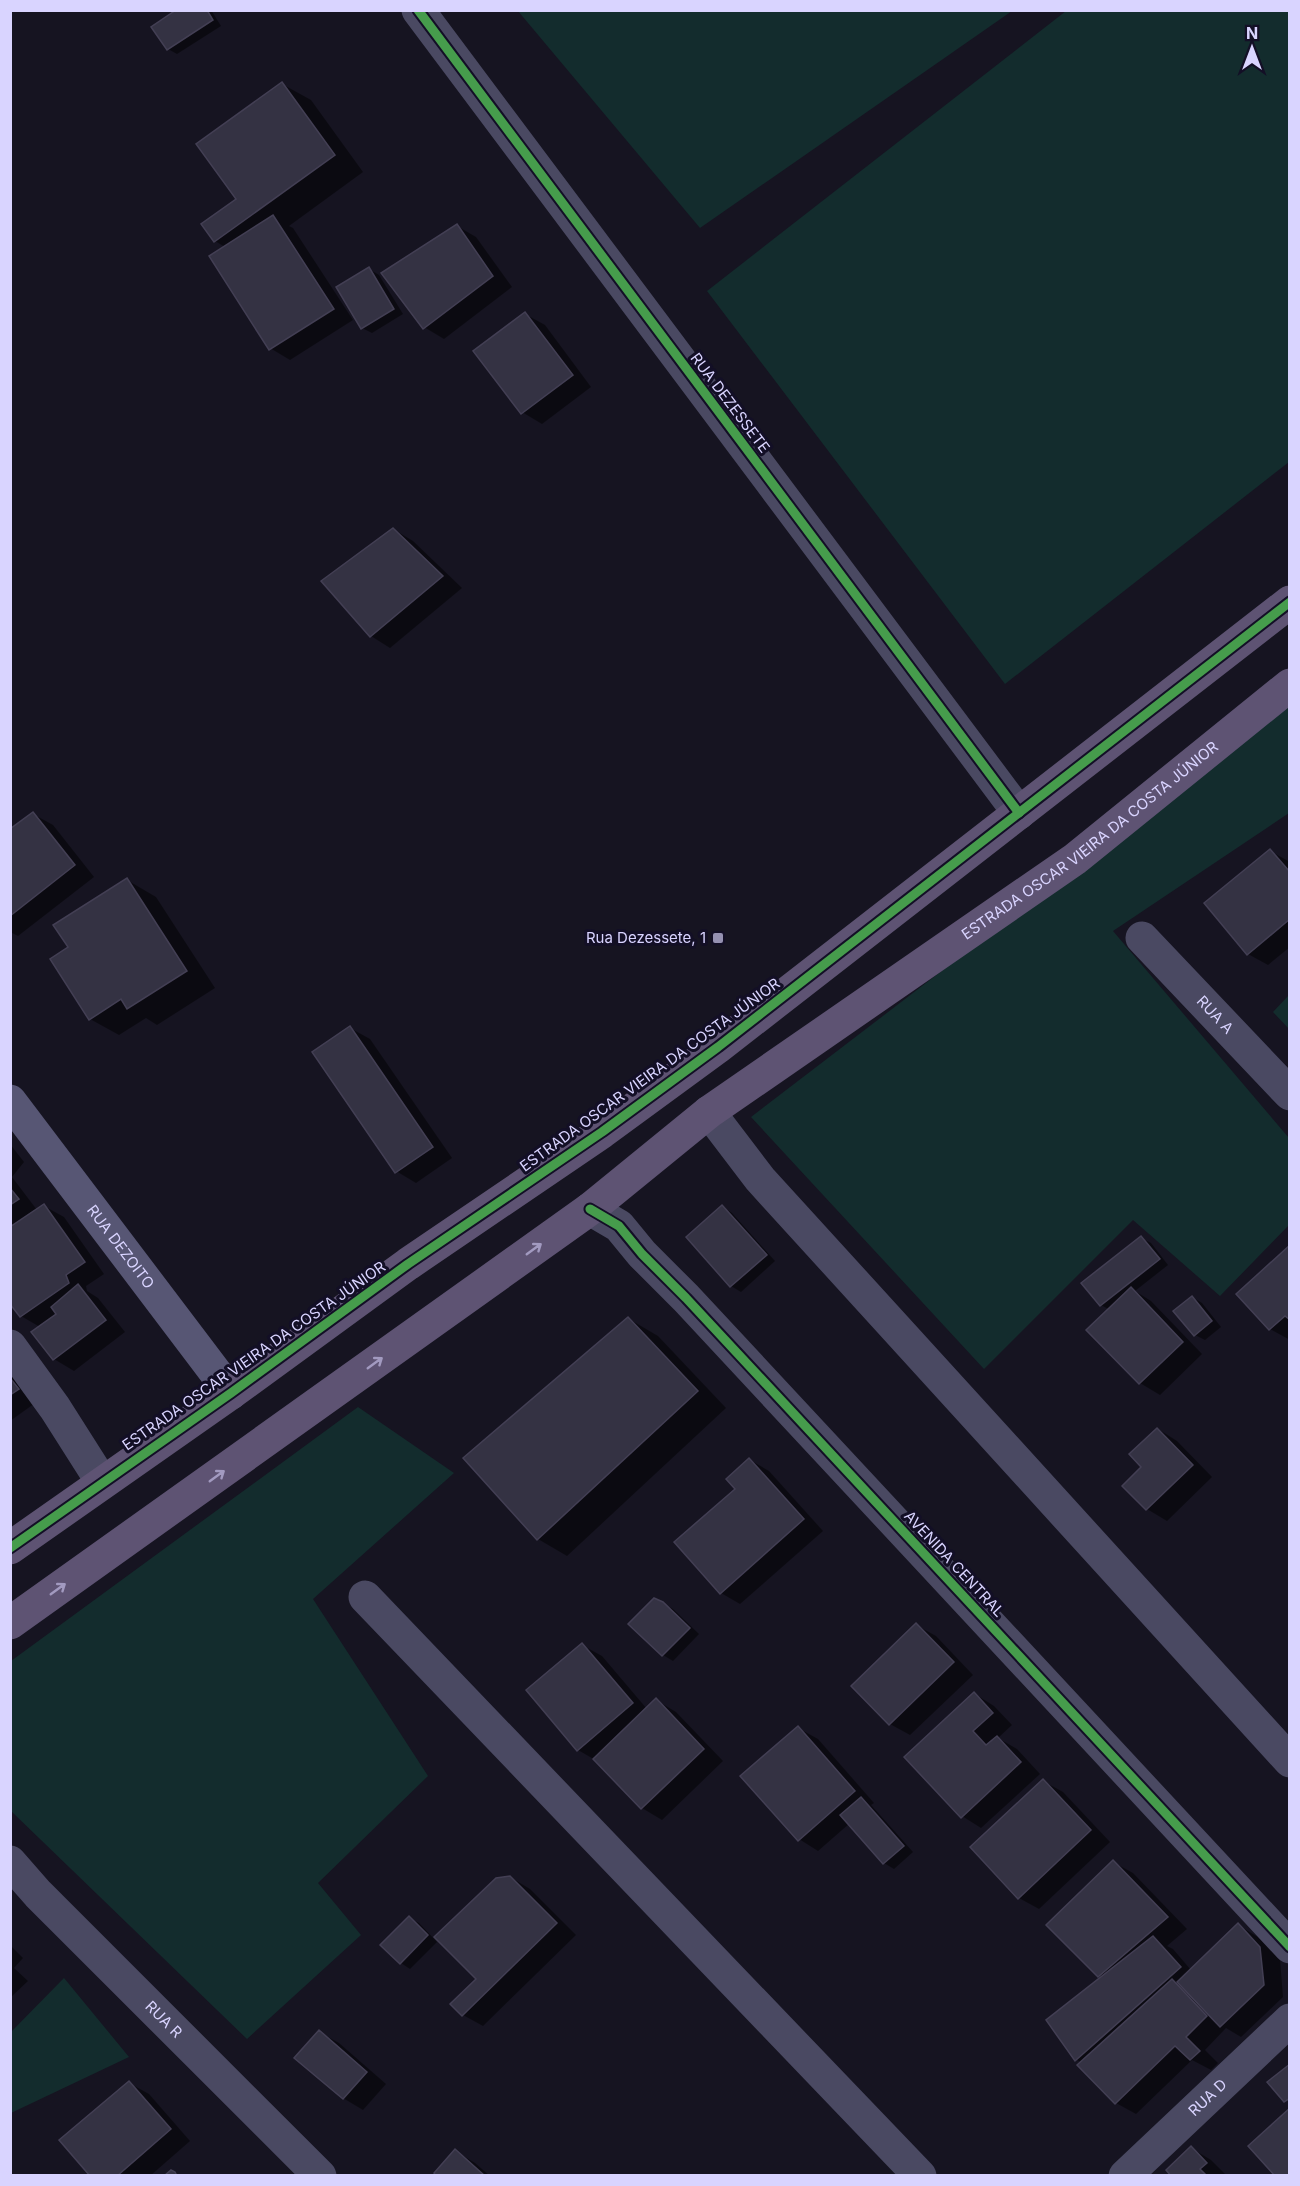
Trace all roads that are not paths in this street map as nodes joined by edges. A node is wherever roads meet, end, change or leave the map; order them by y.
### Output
1 (418, 10) edge
2 (1290, 602) edge
3 (1290, 685) edge
4 (1019, 813) junction
5 (1142, 938) dead end
6 (1290, 1094) edge
7 (10, 1101) edge
8 (709, 1112) junction
9 (590, 1209) junction
10 (10, 1346) edge
11 (231, 1393) junction
12 (102, 1482) junction
13 (10, 1548) edge
14 (365, 1597) dead end
15 (10, 1623) edge
16 (1290, 1761) edge
17 (10, 1863) edge
18 (1290, 1947) edge
19 (1290, 2020) edge
20 (320, 2175) edge
21 (920, 2175) edge
22 (1125, 2175) edge

1 - 4 street, RUA DEZESSETE
2 - 4 main road, ESTRADA OSCAR VIEIRA DA COSTA JÚNIOR
3 - 8 main road, ESTRADA OSCAR VIEIRA DA COSTA JÚNIOR
4 - 11 main road, ESTRADA OSCAR VIEIRA DA COSTA JÚNIOR
5 - 6 street, RUA A
7 - 11 main road, RUA DEZOITO
8 - 9 main road, ESTRADA OSCAR VIEIRA DA COSTA JÚNIOR
8 - 16 street
15 -> 9 main road, ESTRADA OSCAR VIEIRA DA COSTA JÚNIOR
9 - 18 street, AVENIDA CENTRAL
10 - 12 street
11 - 12 main road, ESTRADA OSCAR VIEIRA DA COSTA JÚNIOR
12 - 13 main road, ESTRADA OSCAR VIEIRA DA COSTA JÚNIOR
14 - 21 street
17 - 20 street, RUA R
19 - 22 street, RUA D

